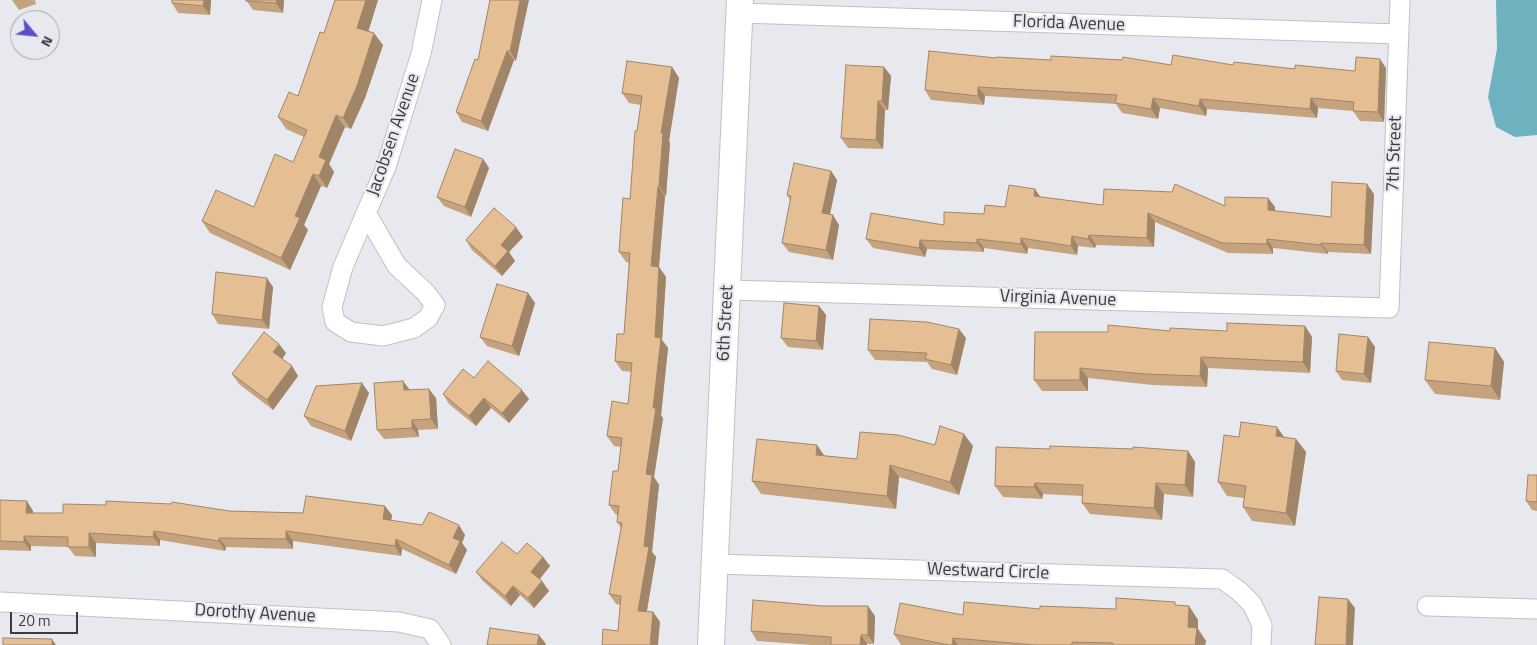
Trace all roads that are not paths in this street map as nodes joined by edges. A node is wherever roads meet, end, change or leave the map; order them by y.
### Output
1 (432, 0) edge
2 (1400, 0) edge
3 (740, 7) edge
4 (1399, 34) junction
5 (366, 213) junction
6 (727, 290) junction
7 (1389, 308) joint
8 (714, 564) junction
9 (0, 602) edge
10 (1427, 606) dead end
11 (1537, 609) edge
12 (441, 645) edge
13 (711, 645) edge
14 (1261, 645) edge

1 - 5 street, Jacobsen Avenue
2 - 4 street, 7th Street
3 - 4 street, Florida Avenue
3 - 6 street, 6th Street
4 - 7 street, 7th Street
5 - 5 street, Jacobsen Avenue
6 - 7 street, Virginia Avenue
6 - 8 street, 6th Street
8 - 13 street, 6th Street
8 - 14 street, Westward Circle
9 - 12 street, Dorothy Avenue
10 - 11 street

